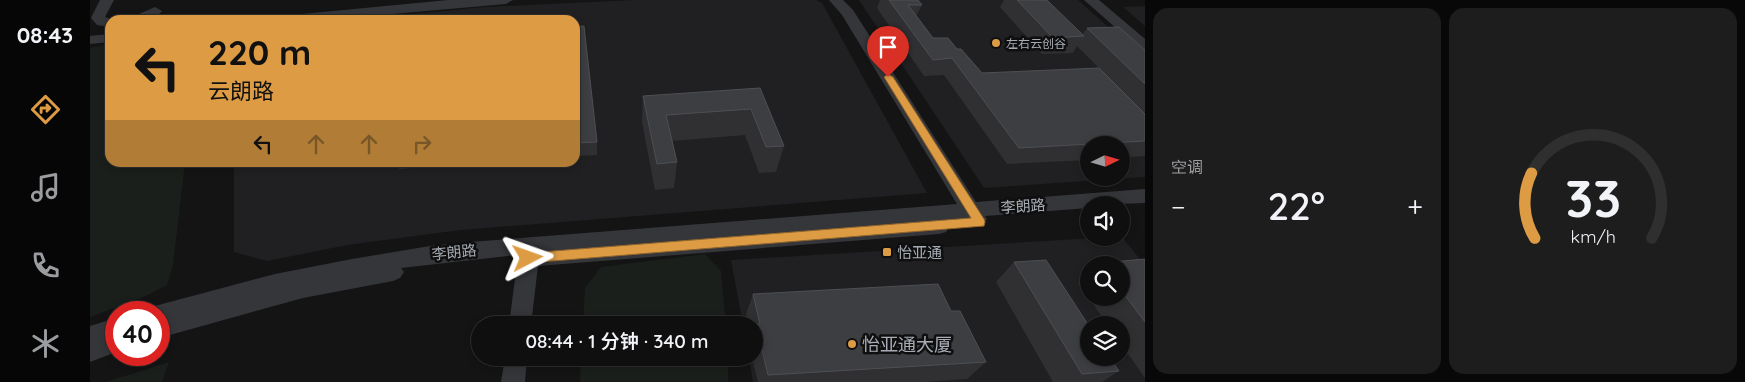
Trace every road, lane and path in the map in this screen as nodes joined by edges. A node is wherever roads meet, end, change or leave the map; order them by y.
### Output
1 (107, 0) edge
2 (506, 0) edge
3 (836, 0) edge
4 (1091, 0) edge
5 (1102, 0) edge
6 (155, 11) dead end
7 (147, 15) edge
8 (329, 15) edge
9 (105, 22) edge
10 (1145, 36) edge
11 (105, 38) edge
12 (90, 40) edge
13 (1145, 46) edge
14 (1145, 196) edge
15 (1145, 209) edge
16 (1130, 210) edge
17 (1080, 214) edge
18 (976, 216) junction
19 (529, 252) junction
20 (170, 311) edge
21 (521, 316) edge
22 (170, 325) edge
23 (105, 331) edge
24 (90, 336) edge
25 (105, 346) edge
26 (90, 351) edge
27 (515, 366) edge
28 (514, 382) edge

1 - 9 street
2 - 8 street
3 - 18 street
4 - 13 street
5 - 10 street
6 - 7 street
11 - 12 street
14 - 18 street, 李朗路
15 - 16 street
17 - 18 street, 李朗路
18 - 19 street, 李朗路
19 - 20 street, 李朗路
19 - 21 street
19 - 22 street, 李朗路
23 - 24 street
25 - 26 street
27 - 28 street

